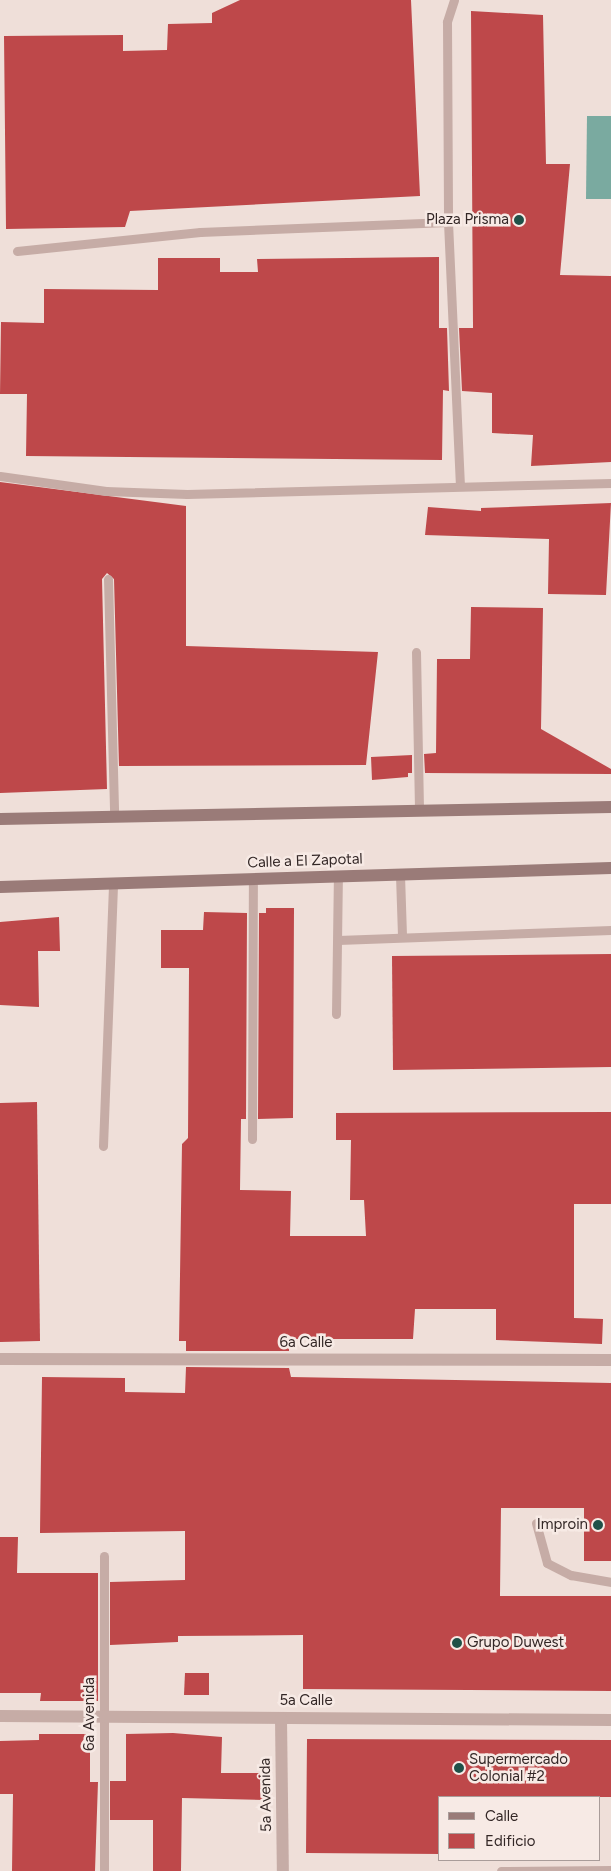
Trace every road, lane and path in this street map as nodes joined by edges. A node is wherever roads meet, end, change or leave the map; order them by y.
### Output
1 (454, 0) edge
2 (448, 222) junction
3 (17, 251) dead end
4 (0, 476) edge
5 (611, 483) edge
6 (460, 484) junction
7 (108, 579) dead end
8 (416, 652) dead end
9 (611, 807) edge
10 (419, 811) junction
11 (114, 816) junction
12 (0, 818) edge
13 (611, 868) edge
14 (400, 875) junction
15 (338, 876) junction
16 (254, 879) junction
17 (113, 884) junction
18 (0, 887) edge
19 (611, 930) edge
20 (402, 935) junction
21 (338, 940) junction
22 (336, 1014) dead end
23 (252, 1139) dead end
24 (102, 1146) dead end
25 (0, 1359) edge
26 (611, 1360) edge
27 (536, 1523) dead end
28 (104, 1556) dead end
29 (611, 1582) edge
30 (0, 1716) edge
31 (103, 1717) junction
32 (281, 1718) junction
33 (611, 1720) edge
34 (611, 1870) edge
35 (104, 1871) edge
36 (283, 1871) edge
37 (501, 1871) edge

1 - 2 lane
2 - 3 lane
2 - 6 lane
4 - 6 lane
5 - 6 lane
7 - 11 lane
8 - 10 lane
9 - 10 street
10 - 11 street
11 - 12 street
13 - 14 street, Calle a El Zapotal
14 - 15 street, Calle a El Zapotal
14 - 20 lane
15 - 16 street, Calle a El Zapotal
15 - 21 lane
16 - 17 street, Calle a El Zapotal
16 - 23 lane
17 - 18 street, Calle a El Zapotal
17 - 24 lane
19 - 20 lane
20 - 21 lane
21 - 22 lane
25 - 26 street, 6a Calle
27 - 29 lane
28 - 31 lane, 6a Avenida
30 - 31 street, 5a Calle
31 - 32 street, 5a Calle
31 - 35 lane, 6a Avenida
32 - 33 street, 5a Calle
32 - 36 street, 5a Avenida
34 - 37 lane

